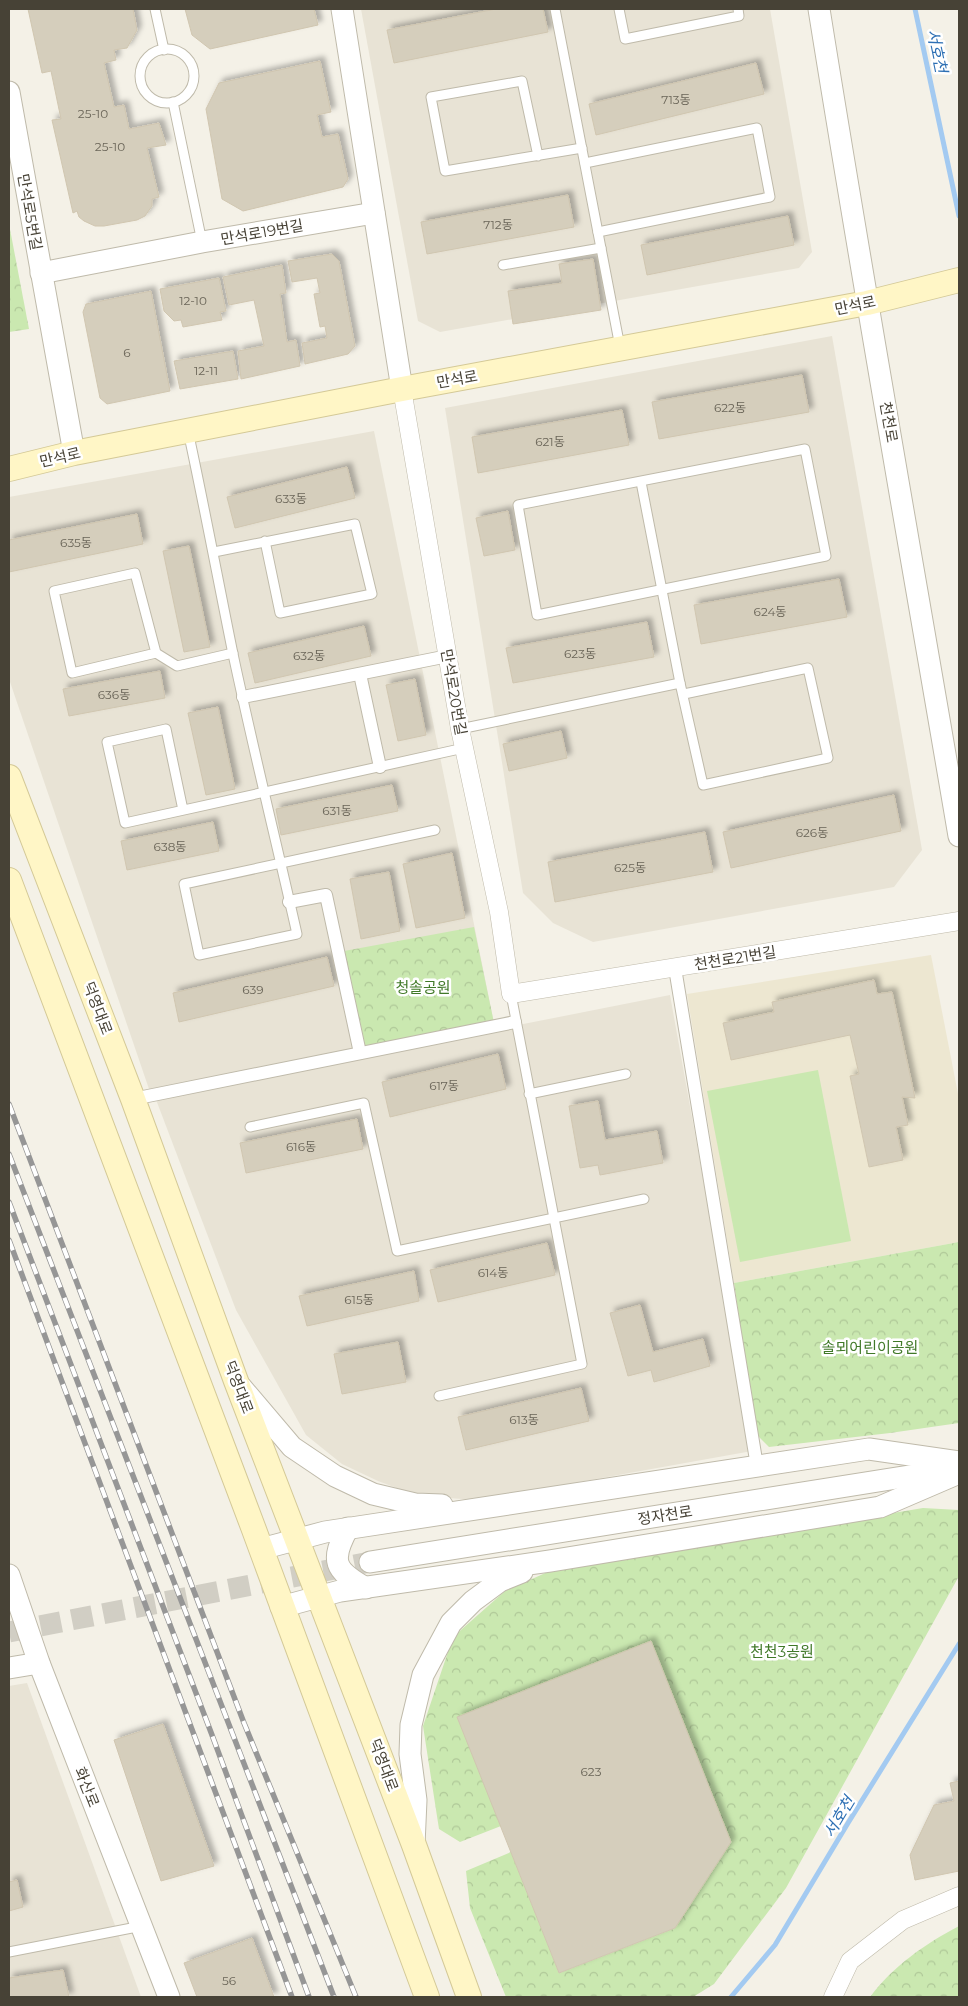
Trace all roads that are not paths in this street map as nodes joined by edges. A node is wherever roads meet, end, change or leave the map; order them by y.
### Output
1 (155, 9) edge
2 (342, 9) edge
3 (555, 9) edge
4 (619, 9) edge
5 (738, 9) edge
6 (819, 9) edge
7 (164, 50) junction
8 (9, 92) edge
9 (173, 102) junction
10 (582, 148) junction
11 (538, 156) junction
12 (585, 163) junction
13 (374, 213) junction
14 (598, 232) junction
15 (202, 242) junction
16 (601, 248) junction
17 (503, 264) dead end
18 (42, 273) junction
19 (959, 280) edge
20 (867, 303) junction
21 (621, 348) junction
22 (402, 389) junction
23 (188, 431) junction
24 (74, 453) junction
25 (9, 469) edge
26 (641, 482) junction
27 (265, 541) junction
28 (214, 552) junction
29 (662, 589) junction
30 (156, 653) junction
31 (233, 653) junction
32 (448, 656) junction
33 (360, 674) junction
34 (680, 683) junction
35 (684, 694) junction
36 (243, 697) junction
37 (460, 729) junction
38 (464, 748) junction
39 (380, 767) junction
40 (9, 777) edge
41 (264, 792) junction
42 (183, 810) junction
43 (435, 830) dead end
44 (959, 836) edge
45 (281, 864) junction
46 (9, 880) edge
47 (289, 902) junction
48 (959, 921) edge
49 (675, 968) junction
50 (511, 994) junction
51 (515, 1022) junction
52 (360, 1053) junction
53 (626, 1074) dead end
54 (529, 1094) junction
55 (133, 1099) junction
56 (250, 1127) dead end
57 (644, 1199) dead end
58 (554, 1218) junction
59 (236, 1382) junction
60 (439, 1396) dead end
61 (959, 1462) edge
62 (757, 1466) junction
63 (959, 1468) edge
64 (959, 1473) edge
65 (484, 1508) junction
66 (348, 1528) junction
67 (297, 1538) junction
68 (261, 1549) junction
69 (550, 1561) junction
70 (370, 1562) tunnel mouth
71 (9, 1575) edge
72 (366, 1588) junction
73 (319, 1597) junction
74 (12, 1598) edge
75 (281, 1607) junction
76 (39, 1663) junction
77 (9, 1668) edge
78 (414, 1845) junction
79 (959, 1896) edge
80 (143, 1926) junction
81 (9, 1952) edge
82 (169, 1997) edge
83 (427, 1997) edge
84 (469, 1997) edge
85 (833, 1997) edge

1 - 7 lane
2 - 13 street
3 - 10 lane
4 - 5 lane
6 - 20 street, 천천로
7 - 9 lane
7 - 9 lane
8 - 18 street, 만석로5번길
9 - 15 lane, 만석로19번길
10 - 11 lane
10 - 12 lane
11 - 11 lane
12 - 14 lane
12 - 14 lane
13 - 15 street, 만석로19번길
13 - 22 street
14 - 16 lane
15 - 18 street
16 - 17 lane
16 - 21 lane
18 - 24 street, 만석로5번길
19 - 20 main road, 만석로
20 - 21 main road, 만석로
20 - 44 street, 천천로
21 - 22 main road, 만석로
22 - 23 main road, 만석로
22 - 32 street, 만석로20번길
23 - 24 main road, 만석로
23 - 28 lane
24 - 25 main road, 만석로
26 - 29 lane
26 - 29 lane
26 - 29 lane
27 - 27 lane
27 - 28 lane
28 - 31 lane
29 - 34 lane
30 - 30 lane
30 - 31 lane
31 - 36 lane
32 - 33 street
32 - 37 street, 만석로20번길
33 - 36 street
33 - 39 street
34 - 35 lane
34 - 37 lane
35 - 35 lane
36 - 41 lane
37 - 38 street, 만석로20번길
38 - 39 lane
38 - 50 street, 만석로20번길
39 - 41 lane
40 - 55 main road, 덕영대로
41 - 42 lane
41 - 45 lane
42 - 42 lane
43 - 45 lane
45 - 47 lane
45 - 47 lane
46 - 68 main road
47 - 52 street
48 - 49 street, 천천로21번길
49 - 50 street, 천천로21번길
49 - 62 street
50 - 51 lane
51 - 52 street
51 - 54 lane
52 - 55 street
53 - 54 lane
54 - 58 lane
55 - 59 main road, 덕영대로
56 - 58 lane
57 - 58 lane
58 - 60 lane
59 - 65 street
59 - 67 main road, 덕영대로
61 - 62 street
62 - 65 street
63 - 70 street, 정자천로
64 - 69 street
65 - 66 street
66 - 67 street
66 - 72 street
67 - 68 street
67 - 73 main road, 덕영대로
68 - 75 main road
69 - 72 street
69 - 78 street
71 - 74 street, 화산로
72 - 73 street
73 - 75 street
73 - 78 main road, 덕영대로
74 - 76 street, 화산로
75 - 83 main road
76 - 77 street
76 - 80 street, 화산로
78 - 84 main road, 덕영대로
79 - 85 street
80 - 81 lane
80 - 82 street, 화산로

